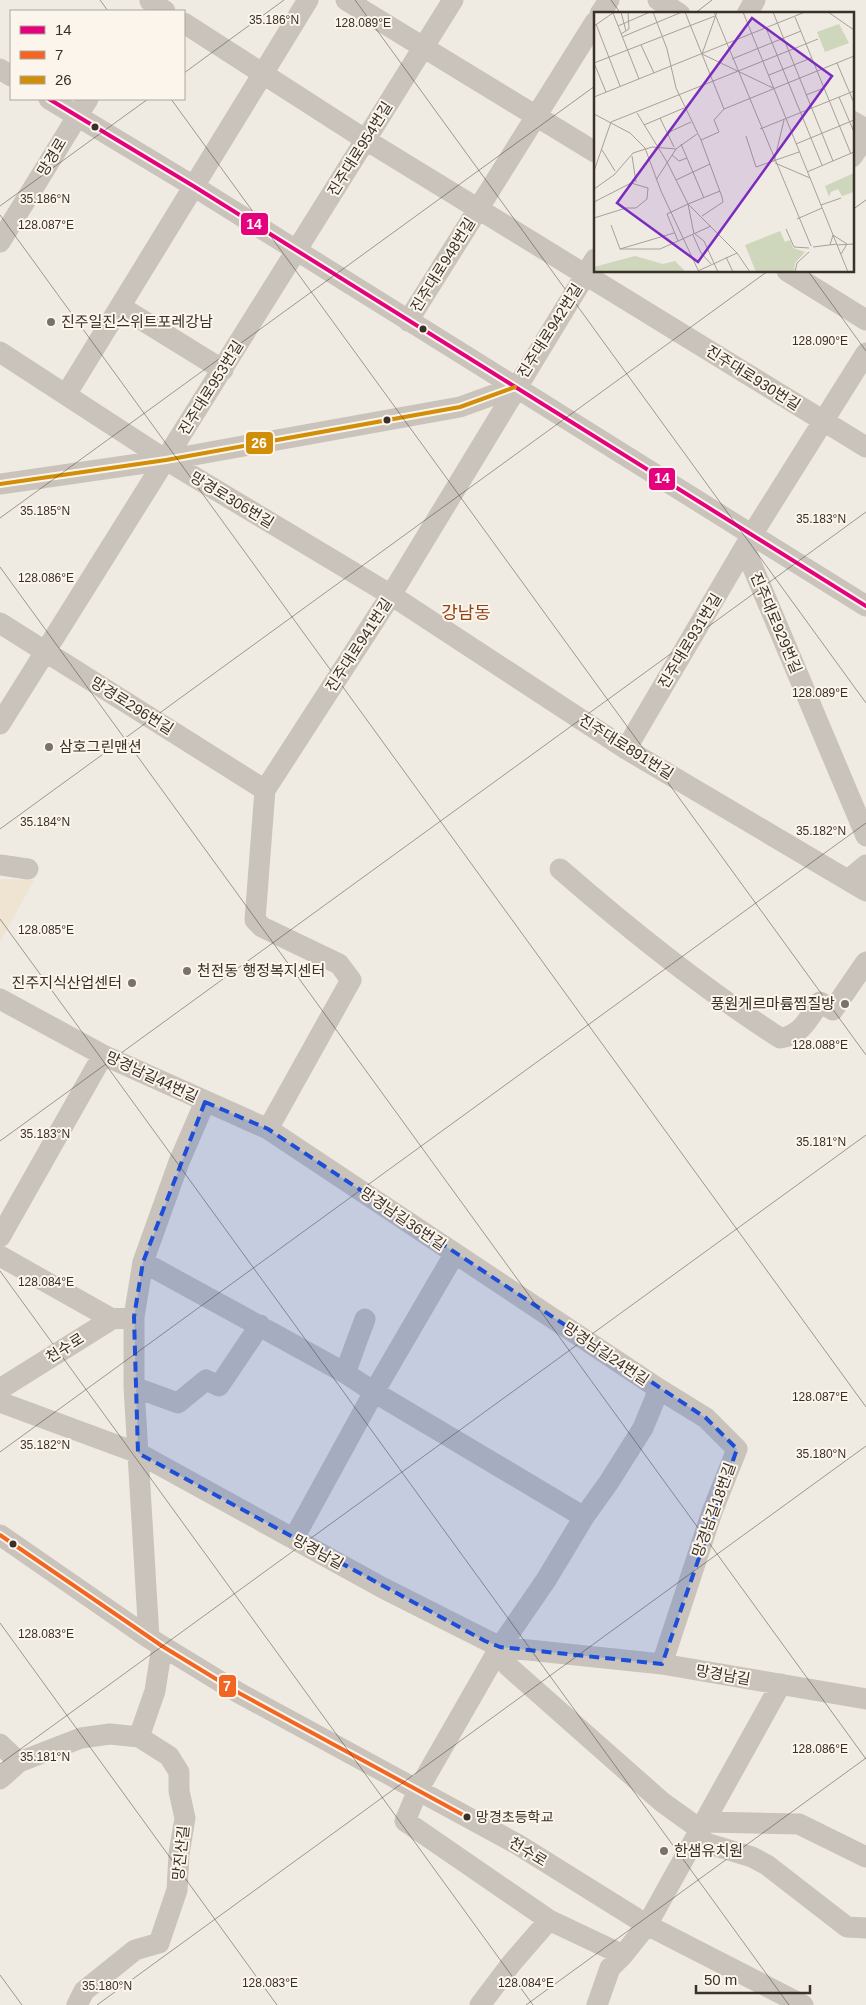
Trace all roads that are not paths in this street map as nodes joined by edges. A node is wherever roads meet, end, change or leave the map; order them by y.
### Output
1 (308, 0) edge
2 (346, 0) edge
3 (453, 0) edge
4 (609, 0) edge
5 (658, 0) edge
6 (755, 0) edge
7 (601, 12) edge
8 (677, 12) edge
9 (748, 12) edge
10 (185, 24) edge
11 (594, 24) edge
12 (424, 46) junction
13 (263, 75) junction
14 (53, 100) edge
15 (82, 107) edge
16 (536, 116) junction
17 (854, 122) edge
18 (866, 129) edge
19 (866, 136) edge
20 (366, 140) junction
21 (589, 149) edge
22 (854, 153) edge
23 (195, 187) junction
24 (478, 209) junction
25 (0, 242) edge
26 (297, 252) junction
27 (590, 267) edge
28 (597, 272) edge
29 (789, 272) edge
30 (121, 307) junction
31 (866, 320) edge
32 (408, 321) junction
33 (683, 335) joint
34 (0, 352) edge
35 (866, 353) edge
36 (223, 370) junction
37 (515, 387) junction
38 (67, 394) junction
39 (823, 421) junction
40 (866, 447) edge
41 (166, 460) junction
42 (0, 484) edge
43 (749, 541) junction
44 (391, 595) junction
45 (866, 606) edge
46 (0, 623) edge
47 (44, 651) junction
48 (0, 724) edge
49 (626, 749) junction
50 (265, 790) junction
51 (866, 836) edge
52 (0, 865) edge
53 (866, 865) edge
54 (28, 869) dead end
55 (560, 869) dead end
56 (848, 880) junction
57 (866, 891) edge
58 (866, 962) edge
59 (0, 999) edge
60 (103, 1055) junction
61 (205, 1102) junction
62 (268, 1129) junction
63 (0, 1237) edge
64 (455, 1253) junction
65 (0, 1256) edge
66 (143, 1262) junction
67 (134, 1317) junction
68 (112, 1318) junction
69 (365, 1319) dead end
70 (260, 1325) junction
71 (345, 1373) junction
72 (134, 1387) junction
73 (0, 1389) edge
74 (659, 1390) junction
75 (374, 1392) junction
76 (0, 1402) edge
77 (138, 1453) junction
78 (584, 1517) junction
79 (0, 1535) edge
80 (294, 1538) junction
81 (156, 1642) junction
82 (500, 1647) junction
83 (662, 1664) junction
84 (781, 1684) junction
85 (866, 1700) edge
86 (139, 1737) junction
87 (0, 1744) edge
88 (19, 1762) junction
89 (0, 1779) edge
90 (418, 1790) junction
91 (701, 1830) junction
92 (866, 1857) edge
93 (549, 1920) junction
94 (647, 1925) junction
95 (857, 1927) edge
96 (623, 1955) junction
97 (77, 2005) edge
98 (480, 2005) edge
99 (597, 2005) edge
100 (803, 2005) edge

1 - 13 street
2 - 12 street
3 - 12 street, 진주대로954번길
4 - 7 street
5 - 8 street
6 - 9 street
10 - 13 street, 진주대로948번길
11 - 16 street, 진주대로948번길
12 - 16 street
12 - 20 street, 진주대로954번길
13 - 20 street, 진주대로948번길
13 - 23 street
14 - 15 street
15 - 23 street
15 - 25 street, 망경로
16 - 21 street
16 - 24 street, 진주대로948번길
17 - 18 street
19 - 22 street
20 - 24 street, 진주대로948번길
20 - 26 street, 진주대로954번길
23 - 26 street
23 - 30 street
24 - 27 street
24 - 32 street, 진주대로948번길
26 - 32 street
26 - 36 street, 진주대로953번길
27 - 37 street, 진주대로942번길
28 - 33 street, 진주대로942번길
29 - 31 street
30 - 36 street
30 - 38 street
32 - 37 street
33 - 39 street, 진주대로930번길
34 - 38 street, 망경로306번길
35 - 39 street
36 - 41 street, 진주대로953번길
37 - 41 street
37 - 43 street
37 - 44 street, 진주대로941번길
38 - 41 street, 망경로306번길
39 - 40 street, 진주대로930번길
39 - 43 street
41 - 42 street
41 - 44 street, 망경로306번길
41 - 47 street, 진주대로953번길
43 - 45 street
43 - 49 street, 진주대로931번길
43 - 51 street, 진주대로929번길
44 - 49 street, 진주대로891번길
44 - 50 street, 진주대로941번길
46 - 47 street, 망경로296번길
47 - 48 street, 진주대로953번길
47 - 50 street, 망경로296번길
49 - 56 street, 진주대로891번길
50 - 62 street, 진주대로941번길
52 - 54 street
53 - 56 street
55 - 58 street
56 - 57 street, 진주대로891번길
59 - 60 street, 망경남길44번길
60 - 61 street, 망경남길44번길
60 - 63 street
61 - 62 street, 망경남길36번길
61 - 66 street, 망경남길44번길
62 - 64 street, 망경남길36번길
64 - 74 street, 망경남길24번길
64 - 75 street, 망경남길36번길
65 - 68 street
66 - 67 street, 망경남길44번길
66 - 70 street
67 - 68 street, 천수로
67 - 72 street, 망경남길44번길
68 - 73 street, 천수로
69 - 71 street
70 - 71 street
70 - 72 street
71 - 75 street
72 - 77 street, 망경남길44번길
74 - 78 street, 망경남길24번길
74 - 83 street, 망경남길18번길
75 - 78 street
75 - 80 street, 망경남길36번길
76 - 77 street, 망경남길
77 - 80 street, 망경남길
77 - 81 street
78 - 82 street, 망경남길24번길
79 - 81 street, 천수로
80 - 82 street, 망경남길
81 - 86 street
81 - 90 street, 천수로
82 - 83 street, 망경남길
82 - 90 street
82 - 91 street
83 - 84 street, 망경남길
84 - 85 street, 망경남길
84 - 91 street
86 - 88 street
86 - 97 street, 망진산길
87 - 88 street
88 - 89 street
90 - 93 street
90 - 94 street, 천수로
91 - 92 street
91 - 94 street
91 - 95 street
93 - 96 street
93 - 98 street
94 - 96 street
94 - 100 street, 천수로
96 - 99 street

